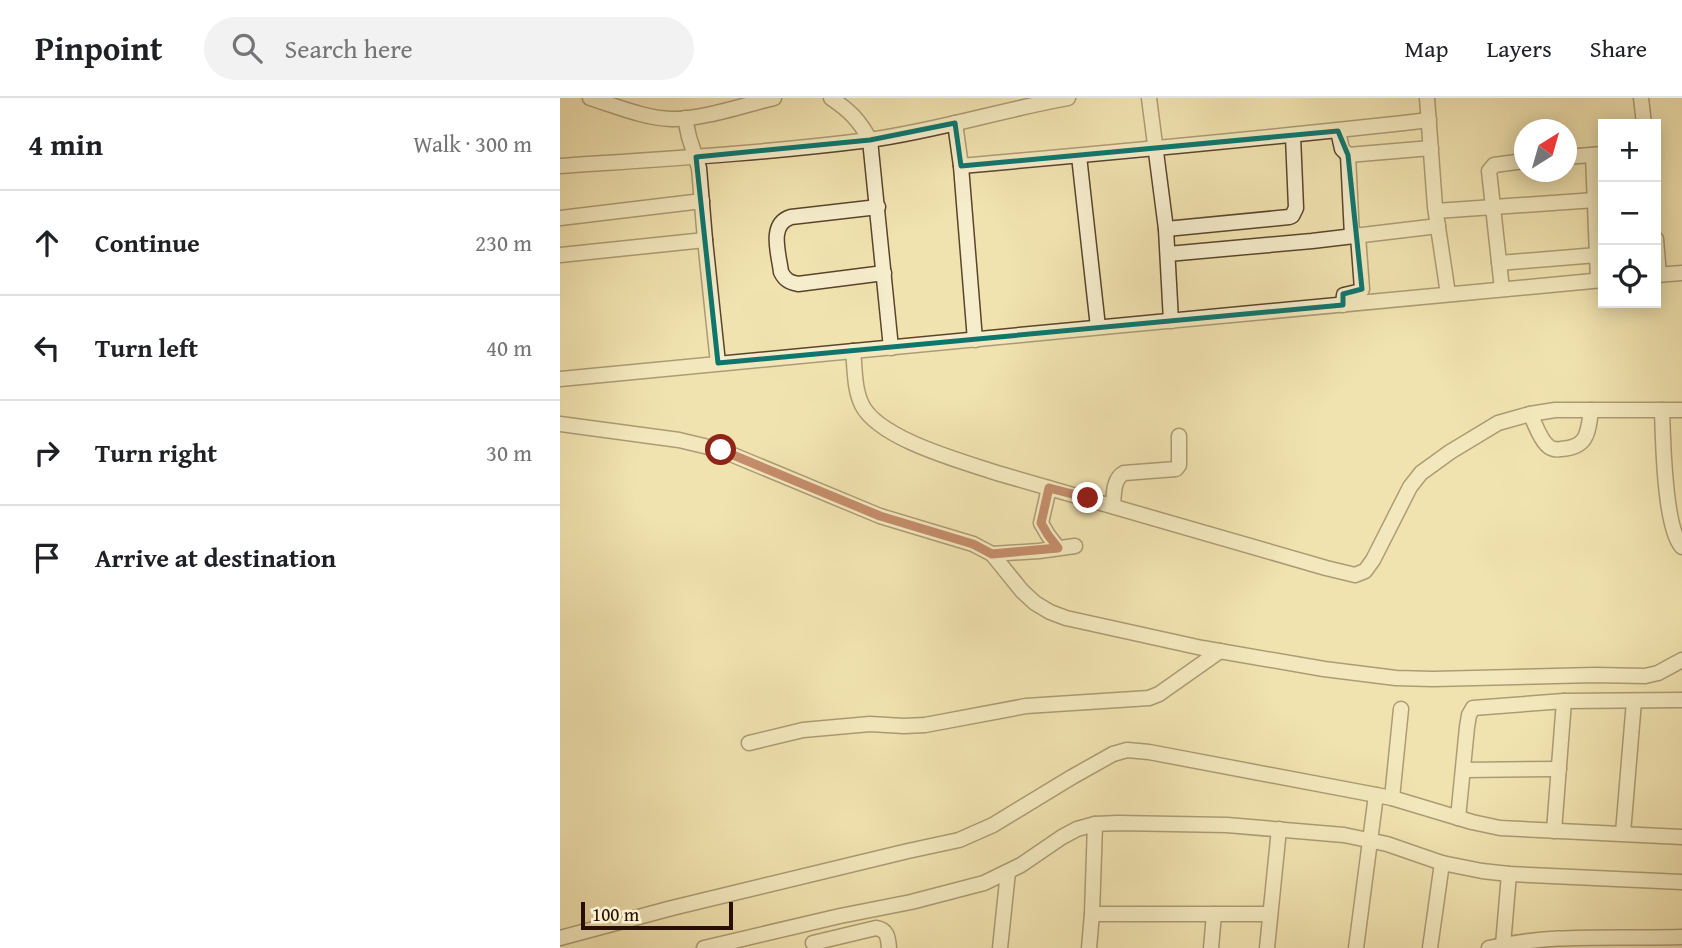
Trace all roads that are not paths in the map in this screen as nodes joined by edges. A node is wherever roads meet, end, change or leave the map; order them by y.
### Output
1 (590, 98) edge
2 (774, 98) edge
3 (831, 98) edge
4 (1068, 98) edge
5 (1149, 98) edge
6 (1427, 98) edge
7 (1640, 98) edge
8 (685, 118) junction
9 (1643, 119) edge
10 (1429, 120) junction
11 (955, 123) junction
12 (1338, 131) junction
13 (1293, 136) junction
14 (870, 140) junction
15 (1431, 148) junction
16 (1156, 149) junction
17 (1598, 154) edge
18 (1348, 155) junction
19 (696, 156) junction
20 (1079, 156) junction
21 (1577, 156) edge
22 (1514, 163) edge
23 (560, 166) edge
24 (961, 166) junction
25 (1598, 191) edge
26 (702, 201) junction
27 (1492, 206) junction
28 (878, 207) junction
29 (560, 218) edge
30 (1437, 219) junction
31 (1166, 229) junction
32 (1355, 236) junction
33 (705, 240) junction
34 (1168, 254) junction
35 (1597, 254) junction
36 (560, 255) edge
37 (1499, 263) junction
38 (1598, 263) edge
39 (1682, 272) edge
40 (884, 273) junction
41 (1661, 275) edge
42 (1598, 280) edge
43 (1502, 289) junction
44 (1448, 294) junction
45 (1343, 305) junction
46 (1171, 321) junction
47 (1098, 327) junction
48 (975, 340) junction
49 (891, 348) junction
50 (853, 351) junction
51 (718, 363) junction
52 (560, 379) edge
53 (1591, 410) junction
54 (1662, 410) junction
55 (1682, 410) edge
56 (1530, 414) junction
57 (560, 424) edge
58 (1179, 436) dead end
59 (1049, 488) junction
60 (1113, 506) junction
61 (1075, 545) dead end
62 (1682, 547) edge
63 (1058, 548) junction
64 (992, 554) junction
65 (1220, 651) junction
66 (1682, 660) edge
67 (1682, 700) edge
68 (1564, 701) junction
69 (1634, 701) junction
70 (1401, 709) dead end
71 (749, 743) dead end
72 (1559, 769) junction
73 (1464, 770) junction
74 (1392, 799) junction
75 (1375, 800) junction
76 (1458, 818) junction
77 (1096, 824) junction
78 (1279, 830) junction
79 (1554, 831) junction
80 (1623, 833) junction
81 (1371, 835) junction
82 (1682, 837) edge
83 (1442, 863) junction
84 (1008, 872) junction
85 (1509, 874) junction
86 (1682, 881) edge
87 (1092, 914) junction
88 (1214, 914) junction
89 (1270, 914) junction
90 (809, 923) junction
91 (1682, 937) edge
92 (560, 938) edge
93 (1556, 943) edge
94 (814, 945) edge
95 (1493, 947) edge
96 (704, 948) edge
97 (889, 948) edge
98 (1000, 948) edge
99 (1089, 948) edge
100 (1211, 948) edge
101 (1267, 948) edge
102 (1356, 948) edge
103 (1430, 948) edge

1 - 8 street
2 - 8 street
3 - 14 street
4 - 11 street
5 - 16 street
6 - 10 street
7 - 9 street
8 - 19 street
10 - 12 street
10 - 15 street
11 - 14 street
11 - 24 street
12 - 13 street
12 - 18 street
13 - 16 street
13 - 31 street
14 - 19 street
14 - 28 street
15 - 18 street
15 - 30 street
16 - 20 street
16 - 31 street
17 - 21 street
18 - 32 street
19 - 23 street
19 - 26 street
20 - 24 street
20 - 47 street
22 - 27 street
24 - 48 street
25 - 27 street
25 - 35 street
26 - 29 street
26 - 33 street
27 - 30 street
27 - 37 street
28 - 40 street
28 - 40 street
30 - 32 street
30 - 44 street
31 - 34 street
32 - 34 street
32 - 45 street
33 - 36 street
33 - 51 street
34 - 46 street
35 - 37 street
35 - 38 street
37 - 43 street
39 - 41 street
40 - 49 street
42 - 43 street
43 - 44 street
44 - 45 street
45 - 46 street
46 - 47 street
47 - 48 street
48 - 49 street
49 - 50 street
50 - 51 street
50 - 59 street
51 - 52 street
53 - 54 street
53 - 56 street
53 - 56 street
54 - 55 street
54 - 62 street
56 - 60 street
57 - 64 street
58 - 60 street
59 - 60 street
59 - 63 street
61 - 63 street
63 - 64 street
64 - 65 street
65 - 66 street
65 - 71 street
67 - 69 street
68 - 69 street
68 - 72 street
68 - 73 street
69 - 80 street
70 - 74 street
72 - 73 street
72 - 79 street
73 - 76 street
74 - 75 street
74 - 76 street
75 - 81 street
75 - 92 street
76 - 79 street
77 - 78 street
77 - 84 street
77 - 87 street
78 - 81 street
78 - 89 street
79 - 80 street
80 - 82 street
81 - 83 street
81 - 102 street
83 - 85 street
83 - 103 street
84 - 90 street
84 - 98 street
85 - 86 street
85 - 95 street
87 - 88 street
87 - 99 street
88 - 89 street
88 - 100 street
89 - 101 street
90 - 94 street
90 - 96 street
91 - 93 street
93 - 95 street
94 - 97 street

